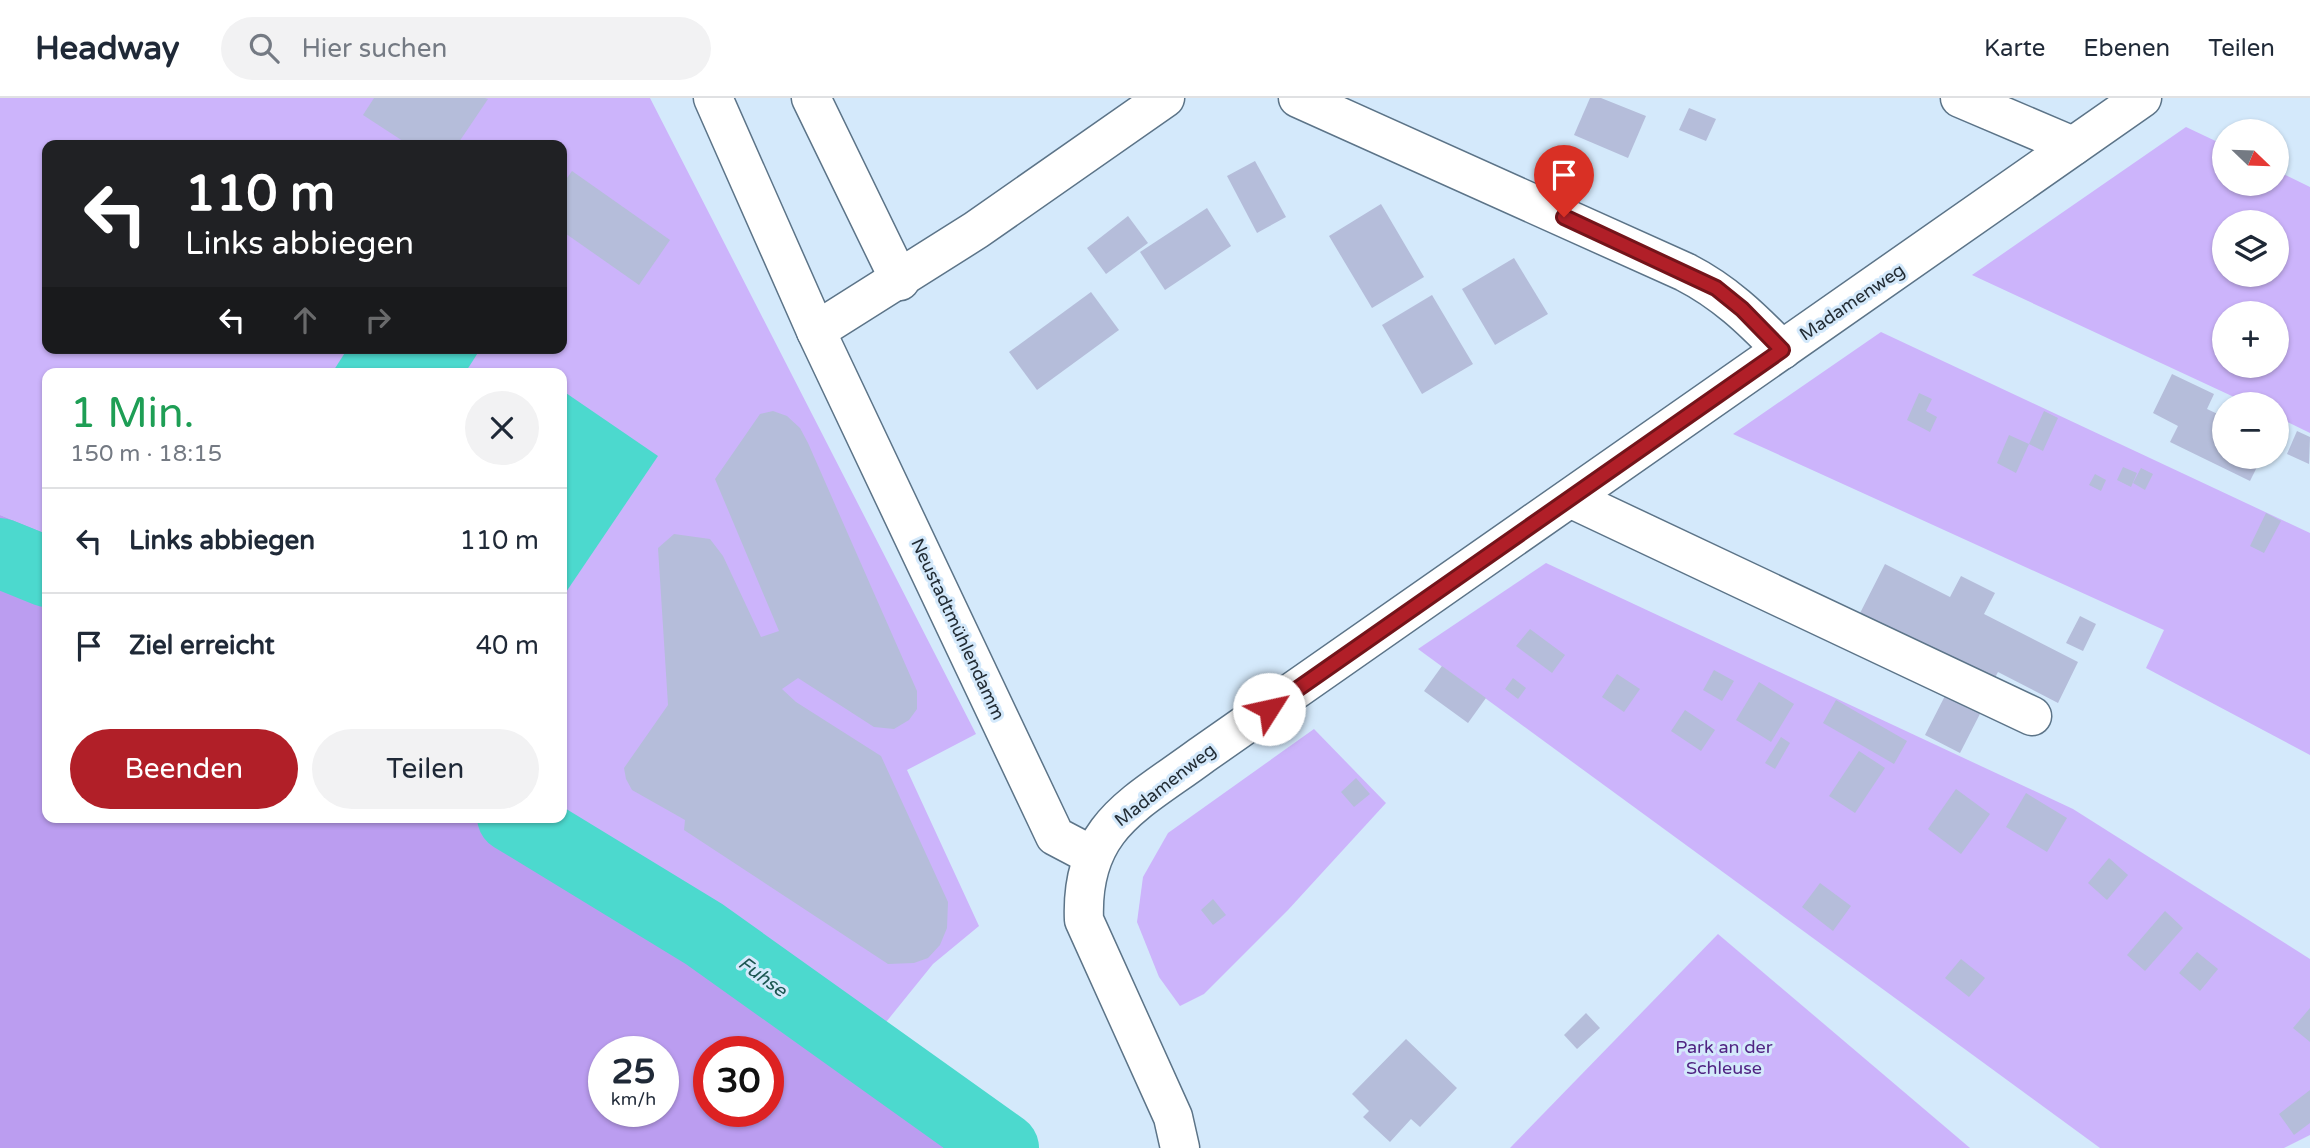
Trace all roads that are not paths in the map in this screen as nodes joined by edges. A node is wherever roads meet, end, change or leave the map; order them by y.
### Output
1 (713, 98) edge
2 (811, 98) edge
3 (1165, 98) edge
4 (1298, 98) edge
5 (1960, 98) edge
6 (2142, 98) edge
7 (2073, 146) junction
8 (900, 281) junction
9 (816, 331) junction
10 (1782, 350) junction
11 (1572, 499) junction
12 (2032, 716) dead end
13 (1093, 856) junction
14 (1180, 1148) edge

1 - 9 street, Neustadtmühlendamm
2 - 8 street
3 - 8 street
4 - 10 street
5 - 7 street
6 - 7 street, Madamenweg
7 - 10 street, Madamenweg
8 - 9 street
9 - 13 street, Neustadtmühlendamm
10 - 11 street, Madamenweg
11 - 12 street
11 - 13 street, Madamenweg
13 - 14 street

